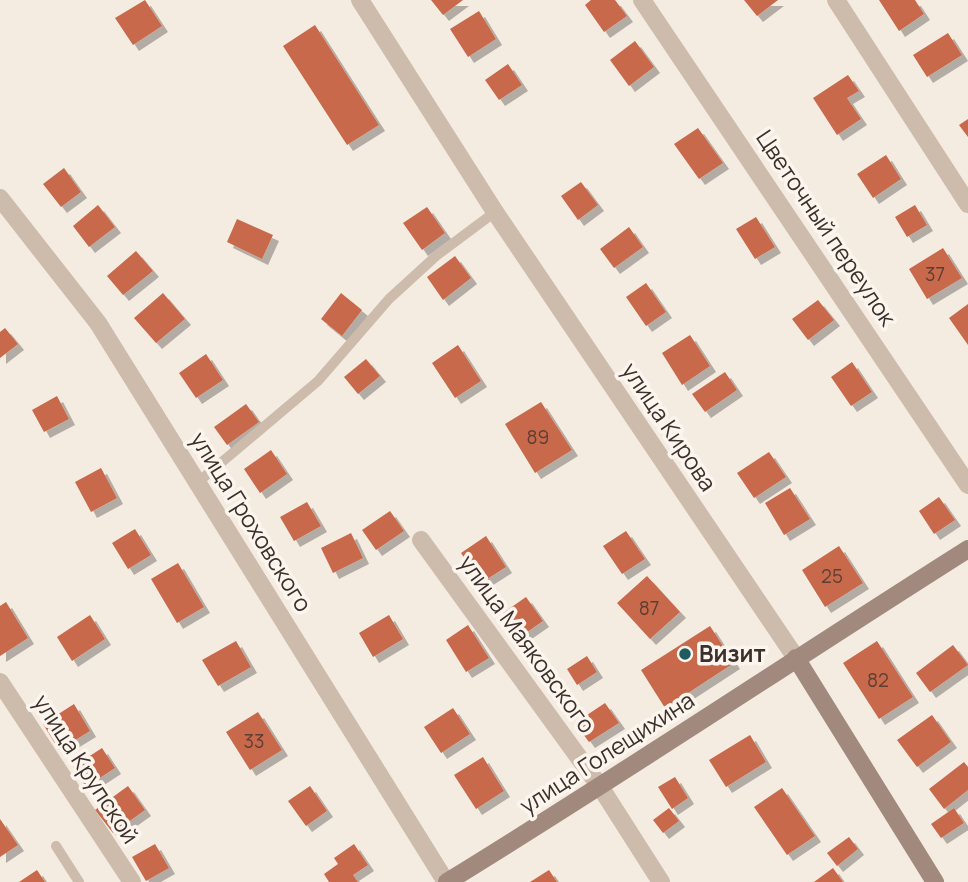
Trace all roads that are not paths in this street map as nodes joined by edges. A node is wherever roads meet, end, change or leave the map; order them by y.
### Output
1 (360, 0) edge
2 (642, 0) edge
3 (836, 0) edge
4 (0, 198) edge
5 (968, 204) edge
6 (495, 212) junction
7 (197, 483) junction
8 (968, 485) edge
9 (421, 540) dead end
10 (968, 549) edge
11 (796, 658) junction
12 (0, 682) edge
13 (601, 788) junction
14 (56, 846) dead end
15 (79, 882) edge
16 (132, 882) edge
17 (446, 882) edge
18 (662, 882) edge
19 (935, 882) edge

1 - 6 street, улица Кирова
2 - 8 street, Цветочный переулок
3 - 5 street
4 - 7 street, улица Гроховского
6 - 7 lane
6 - 11 street, улица Кирова
7 - 17 street, улица Гроховского
9 - 13 street, улица Маяковского
10 - 11 street, улица Голещихина
11 - 13 street, улица Голещихина
11 - 19 street, улица Кирова
12 - 16 street, улица Крупской
13 - 17 street, улица Голещихина
13 - 18 street, улица Маяковского
14 - 15 lane

